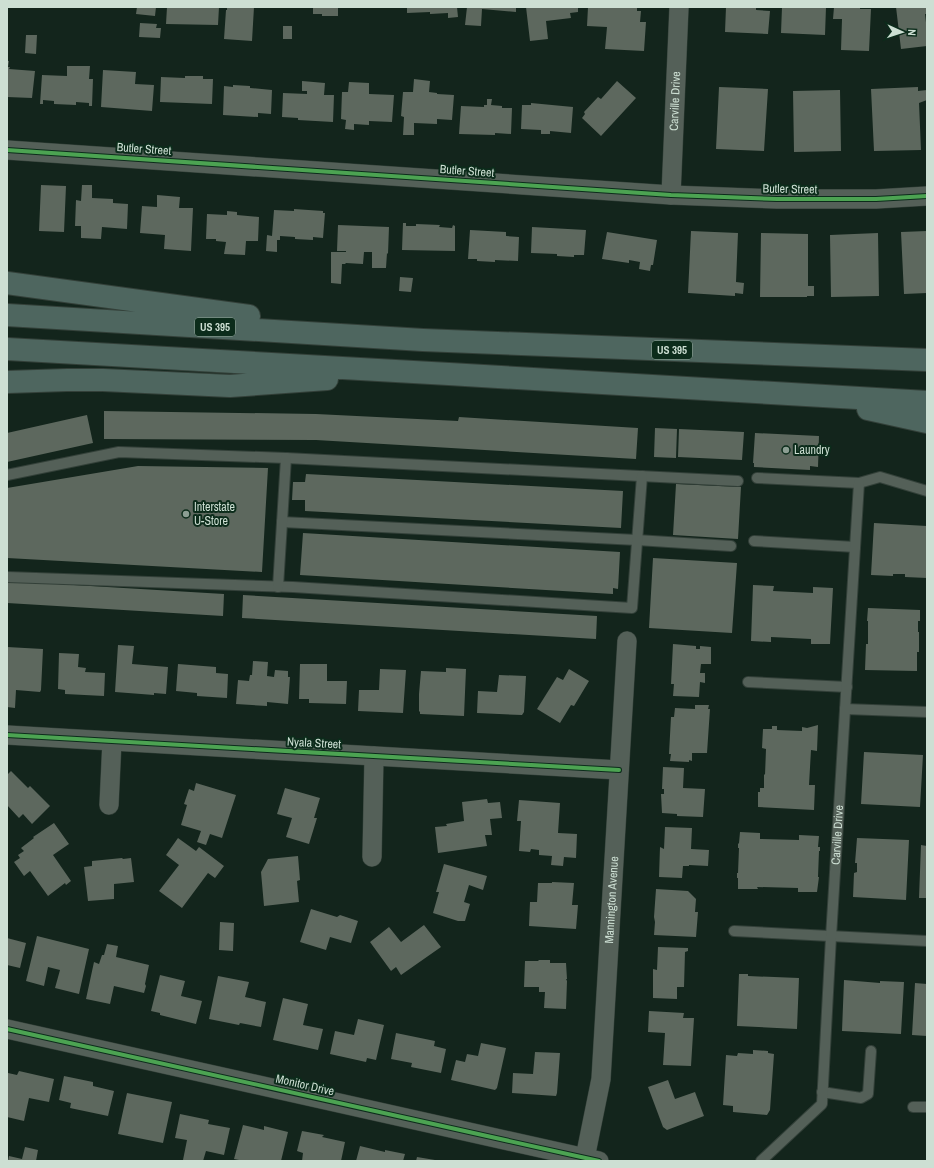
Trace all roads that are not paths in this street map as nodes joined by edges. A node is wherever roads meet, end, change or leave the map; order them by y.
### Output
1 (679, 7) edge
2 (7, 150) edge
3 (671, 195) junction
4 (927, 196) edge
5 (7, 283) edge
6 (7, 315) edge
7 (423, 340) junction
8 (7, 349) edge
9 (927, 360) edge
10 (422, 372) junction
11 (7, 382) edge
12 (800, 395) junction
13 (927, 402) edge
14 (927, 422) edge
15 (286, 458) junction
16 (7, 476) edge
17 (642, 476) junction
18 (757, 478) dead end
19 (738, 481) dead end
20 (859, 483) junction
21 (927, 491) edge
22 (282, 522) junction
23 (637, 540) junction
24 (754, 541) dead end
25 (731, 546) dead end
26 (855, 547) junction
27 (7, 577) edge
28 (278, 587) junction
29 (627, 641) dead end
30 (748, 682) dead end
31 (847, 687) junction
32 (846, 708) junction
33 (927, 712) edge
34 (7, 735) edge
35 (112, 741) junction
36 (374, 756) junction
37 (619, 770) junction
38 (109, 805) dead end
39 (372, 857) dead end
40 (734, 931) dead end
41 (831, 937) junction
42 (927, 941) edge
43 (7, 1029) edge
44 (871, 1051) dead end
45 (822, 1092) junction
46 (913, 1107) dead end
47 (927, 1107) edge
48 (592, 1159) edge
49 (761, 1161) edge

1 - 3 street, Carville Drive
2 - 3 street, Butler Street
3 - 4 street, Butler Street
5 - 7 highway
6 - 7 highway, US 395
7 - 9 highway, US 395
8 - 10 highway
10 - 11 highway
10 - 12 highway
12 - 13 highway
12 - 14 highway
15 - 16 lane
15 - 17 lane
15 - 22 lane
17 - 19 lane
17 - 23 lane
18 - 20 lane
20 - 21 lane
20 - 26 lane, Carville Drive
22 - 23 lane
22 - 28 lane
23 - 25 lane
23 - 28 lane
24 - 26 lane
26 - 31 lane, Carville Drive
27 - 28 lane
29 - 37 street, Mannington Avenue
30 - 31 lane
31 - 32 lane, Carville Drive
32 - 33 lane
32 - 41 lane, Carville Drive
34 - 35 street, Nyala Street
35 - 36 street, Nyala Street
35 - 38 street
36 - 37 street, Nyala Street
36 - 39 street
37 - 48 street, Mannington Avenue
40 - 41 lane
41 - 42 lane
41 - 45 lane, Carville Drive
43 - 48 street, Monitor Drive
44 - 45 lane
45 - 49 lane, Carville Drive
46 - 47 lane

